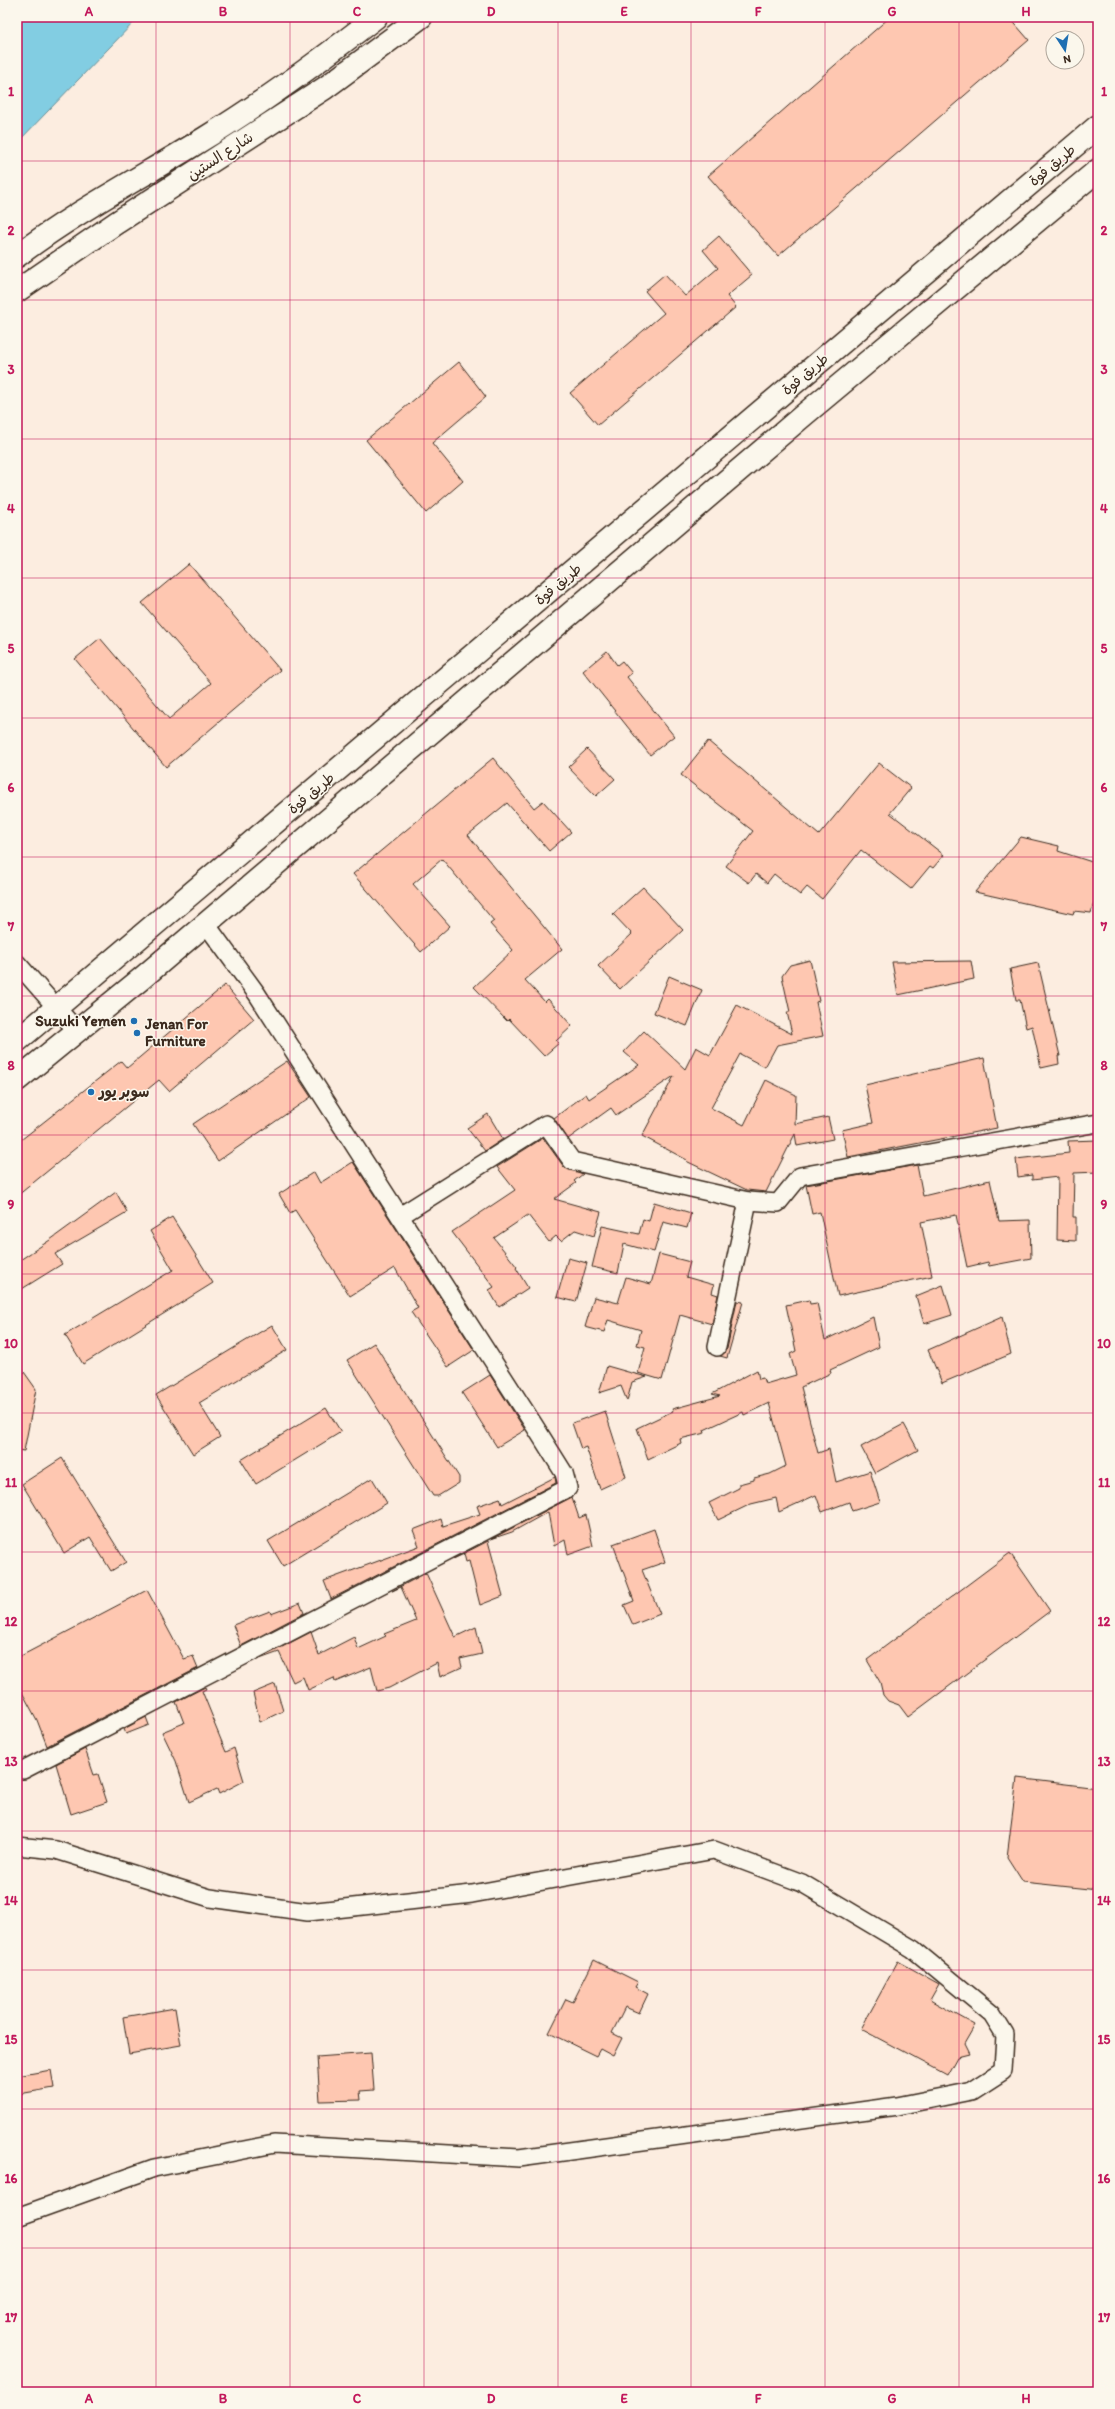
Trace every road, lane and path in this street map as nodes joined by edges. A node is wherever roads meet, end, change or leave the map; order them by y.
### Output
1 (376, 17) edge
2 (421, 17) edge
3 (1098, 126) edge
4 (1098, 170) edge
5 (17, 256) edge
6 (17, 291) edge
7 (206, 924) junction
8 (17, 963) edge
9 (57, 1008) junction
10 (77, 1031) junction
11 (17, 1041) edge
12 (17, 1080) edge
13 (1098, 1123) edge
14 (748, 1201) junction
15 (400, 1216) junction
16 (717, 1347) dead end
17 (23, 1770) dead end
18 (17, 1846) edge
19 (17, 2217) edge

1 - 5 highway, شارع الستين
2 - 6 highway, شارع الستين
3 - 9 highway, طريق فوة
4 - 7 highway, طريق فوة
7 - 10 highway, طريق فوة
7 - 15 street
8 - 9 street
9 - 10 street
9 - 11 highway, طريق فوة
10 - 12 highway, طريق فوة
13 - 14 street
14 - 15 street
14 - 16 street
15 - 17 street
18 - 19 street

